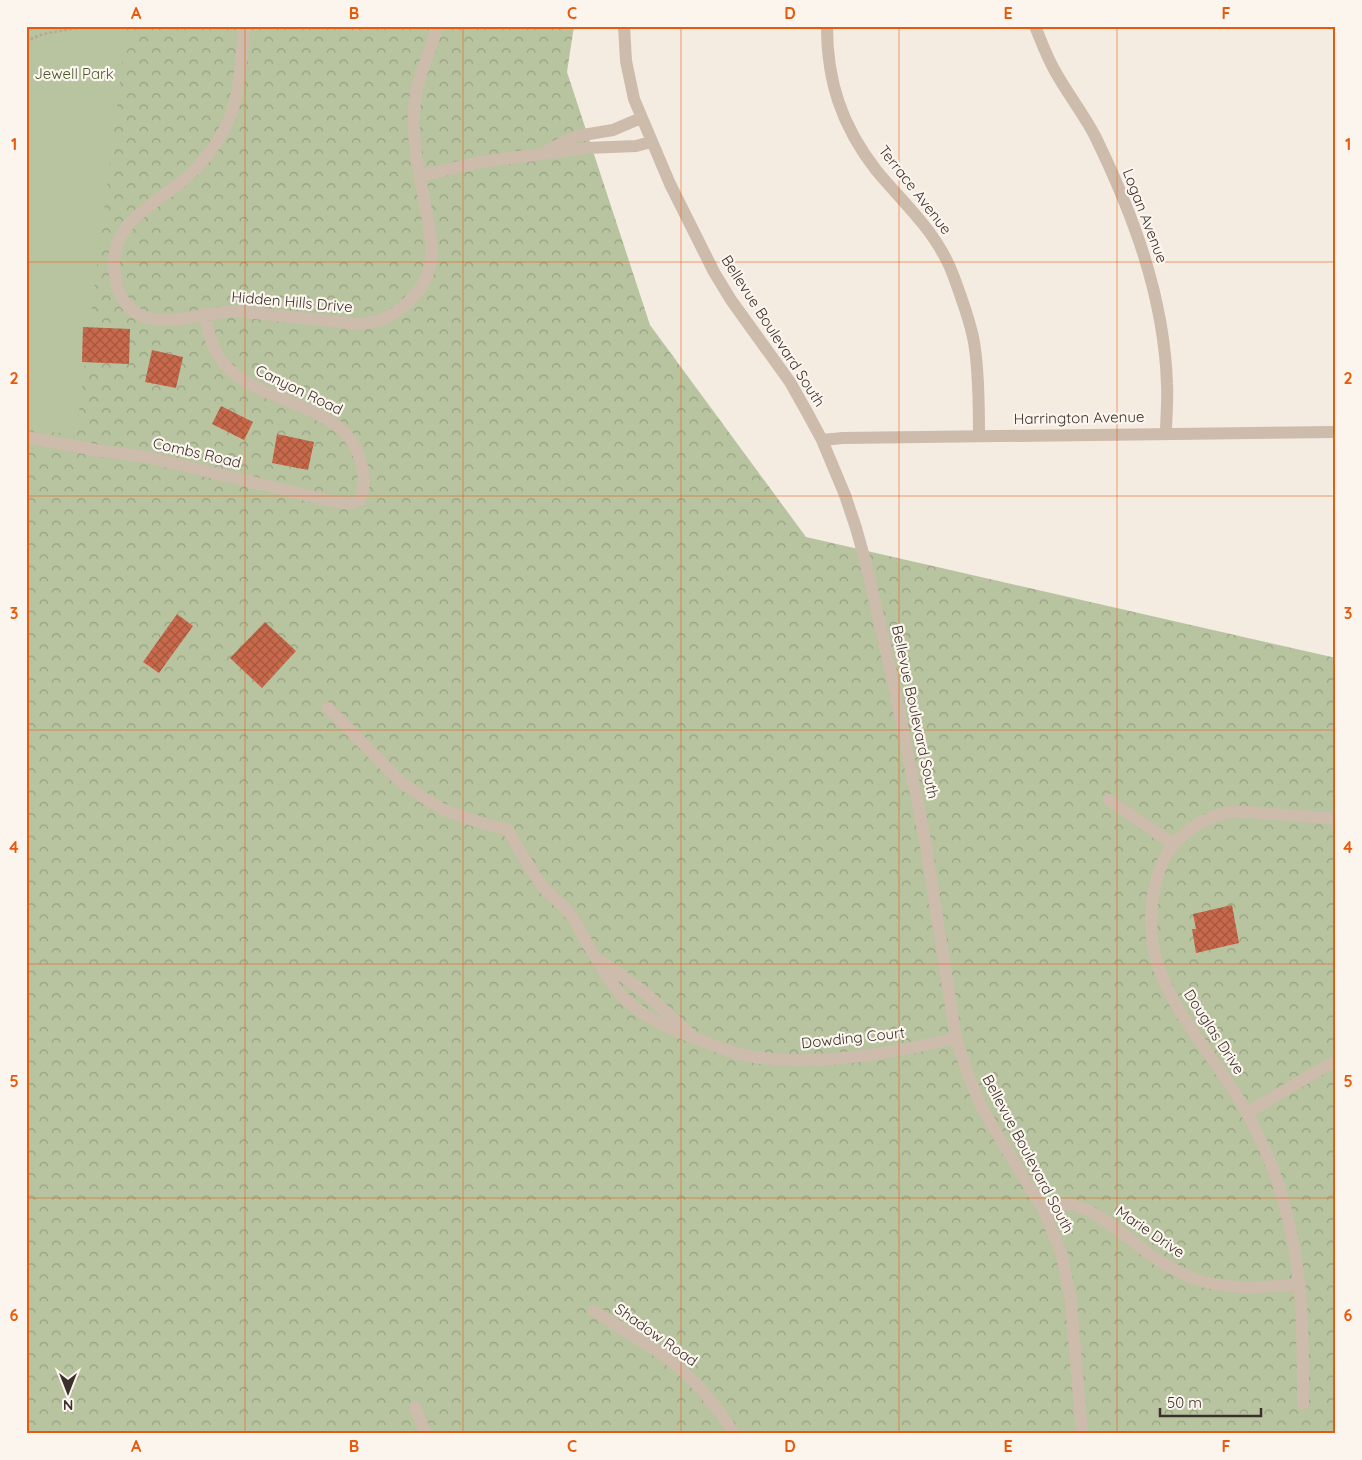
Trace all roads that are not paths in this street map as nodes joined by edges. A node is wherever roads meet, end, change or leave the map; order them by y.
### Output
1 (244, 26) edge
2 (436, 26) edge
3 (624, 26) edge
4 (827, 26) edge
5 (1035, 26) edge
6 (641, 118) junction
7 (651, 142) junction
8 (539, 155) junction
9 (420, 176) junction
10 (205, 314) junction
11 (1336, 432) edge
12 (1166, 434) junction
13 (979, 436) junction
14 (26, 438) edge
15 (822, 440) junction
16 (360, 500) joint
17 (328, 708) dead end
18 (1109, 800) dead end
19 (1336, 819) edge
20 (1173, 844) junction
21 (956, 1038) junction
22 (1336, 1062) edge
23 (1247, 1113) junction
24 (1043, 1209) junction
25 (1300, 1284) junction
26 (594, 1311) dead end
27 (1303, 1404) dead end
28 (415, 1407) dead end
29 (426, 1434) edge
30 (734, 1434) edge
31 (1082, 1434) edge

1 - 10 street, Hidden Hills Drive
2 - 9 street, Hidden Hills Drive
3 - 6 street, Bellevue Boulevard South
4 - 13 street, Terrace Avenue
5 - 12 street, Logan Avenue
6 - 7 street, Bellevue Boulevard South
6 - 8 street
7 - 8 street
7 - 15 street, Bellevue Boulevard South
8 - 9 street
9 - 10 street, Hidden Hills Drive
10 - 16 street, Canyon Road
11 - 12 street, Harrington Avenue
12 - 13 street, Harrington Avenue
13 - 15 street, Harrington Avenue
14 - 16 street, Combs Road
15 - 21 street, Bellevue Boulevard South
17 - 21 street, Dowding Court
18 - 20 street
19 - 20 street, Douglas Drive
20 - 23 street, Douglas Drive
21 - 24 street, Bellevue Boulevard South
22 - 23 street
23 - 25 street, Douglas Drive
24 - 25 street, Marie Drive
24 - 31 street, Bellevue Boulevard South
25 - 27 street, Douglas Drive
26 - 30 street, Shadow Road
28 - 29 street

